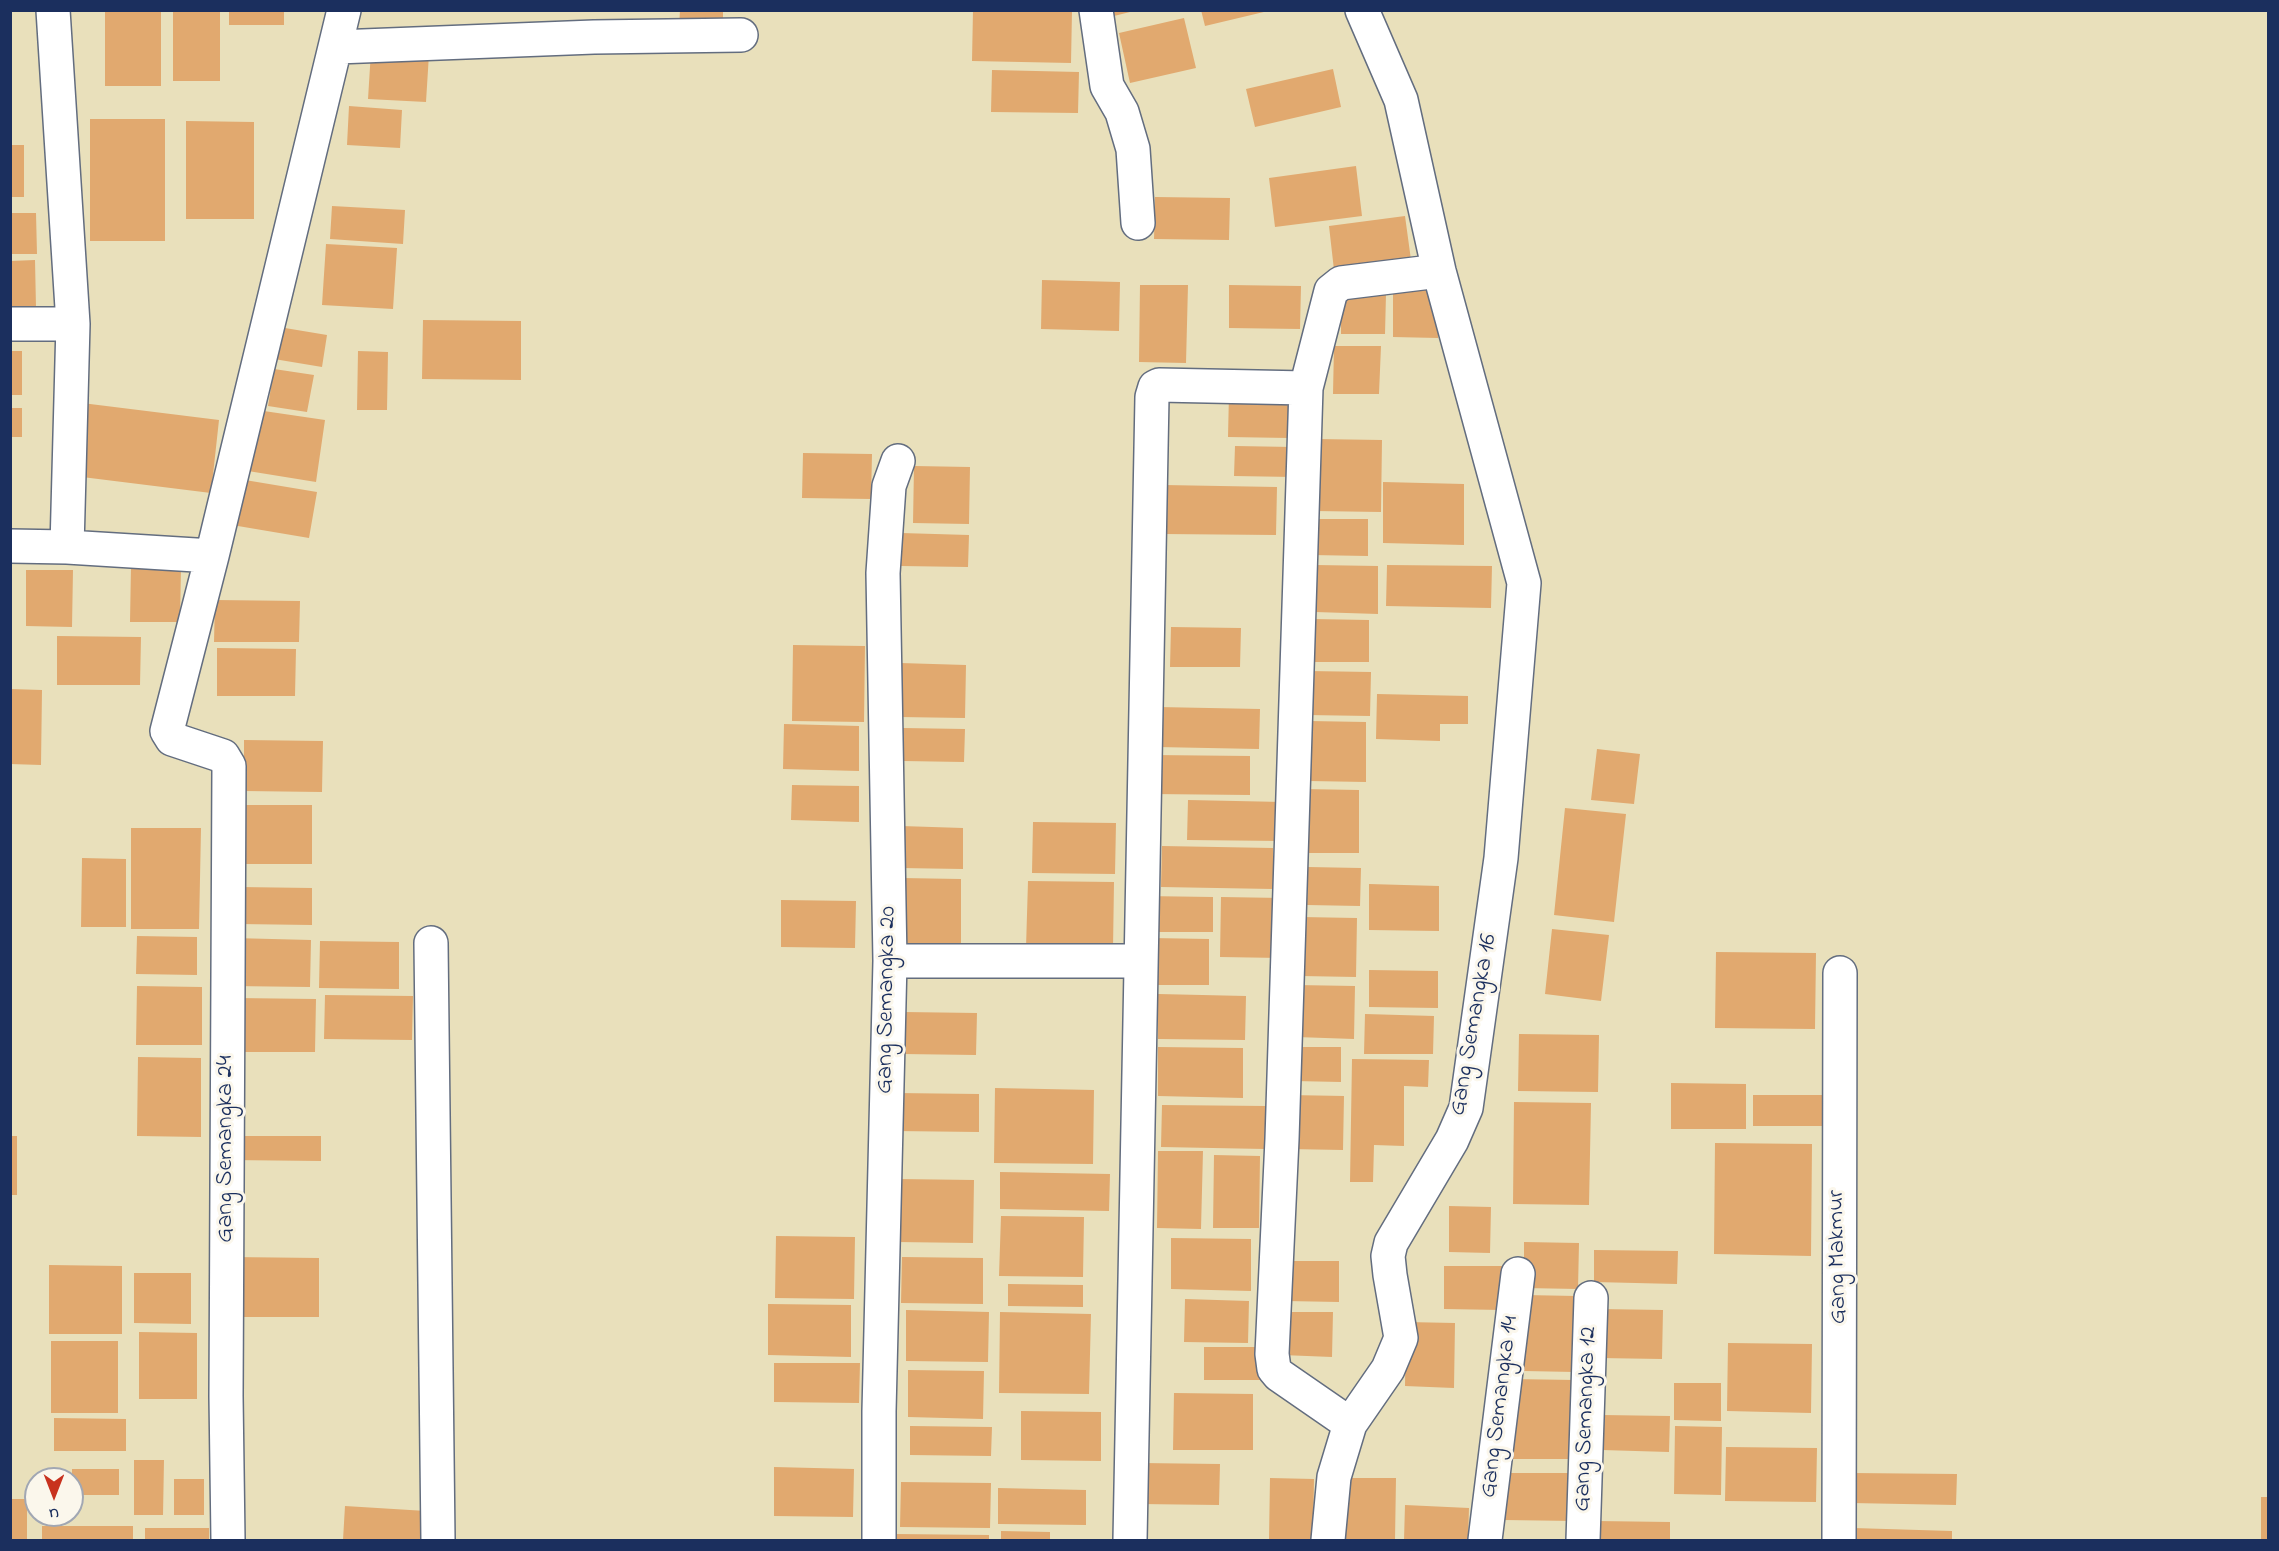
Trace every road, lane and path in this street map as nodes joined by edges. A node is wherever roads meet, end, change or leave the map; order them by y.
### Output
1 (53, 10) edge
2 (344, 10) edge
3 (1095, 10) edge
4 (1362, 10) edge
5 (741, 35) dead end
6 (337, 47) junction
7 (1138, 223) dead end
8 (1439, 271) junction
9 (10, 324) edge
10 (73, 324) junction
11 (1306, 388) junction
12 (898, 461) dead end
13 (10, 546) edge
14 (68, 547) junction
15 (213, 556) junction
16 (431, 943) dead end
17 (890, 961) junction
18 (1141, 961) junction
19 (1840, 973) dead end
20 (1518, 1274) dead end
21 (1591, 1298) dead end
22 (1350, 1424) junction
23 (228, 1540) edge
24 (438, 1540) edge
25 (879, 1540) edge
26 (1130, 1540) edge
27 (1328, 1540) edge
28 (1485, 1540) edge
29 (1583, 1540) edge
30 (1839, 1540) edge

1 - 10 street
2 - 6 street
3 - 7 street
4 - 8 street
5 - 6 street
6 - 15 street
8 - 11 street
8 - 22 street, Gang Semangka 16
9 - 10 street
10 - 14 street
11 - 18 street
11 - 22 street
12 - 17 street, Gang Semangka 20
13 - 14 street
14 - 15 street
15 - 23 street, Gang Semangka 24
16 - 24 street
17 - 18 street
17 - 25 street, Gang Semangka 20
18 - 26 street
19 - 30 street, Gang Makmur
20 - 28 street, Gang Semangka 14
21 - 29 street, Gang Semangka 12
22 - 27 street, Gang Semangka 16

